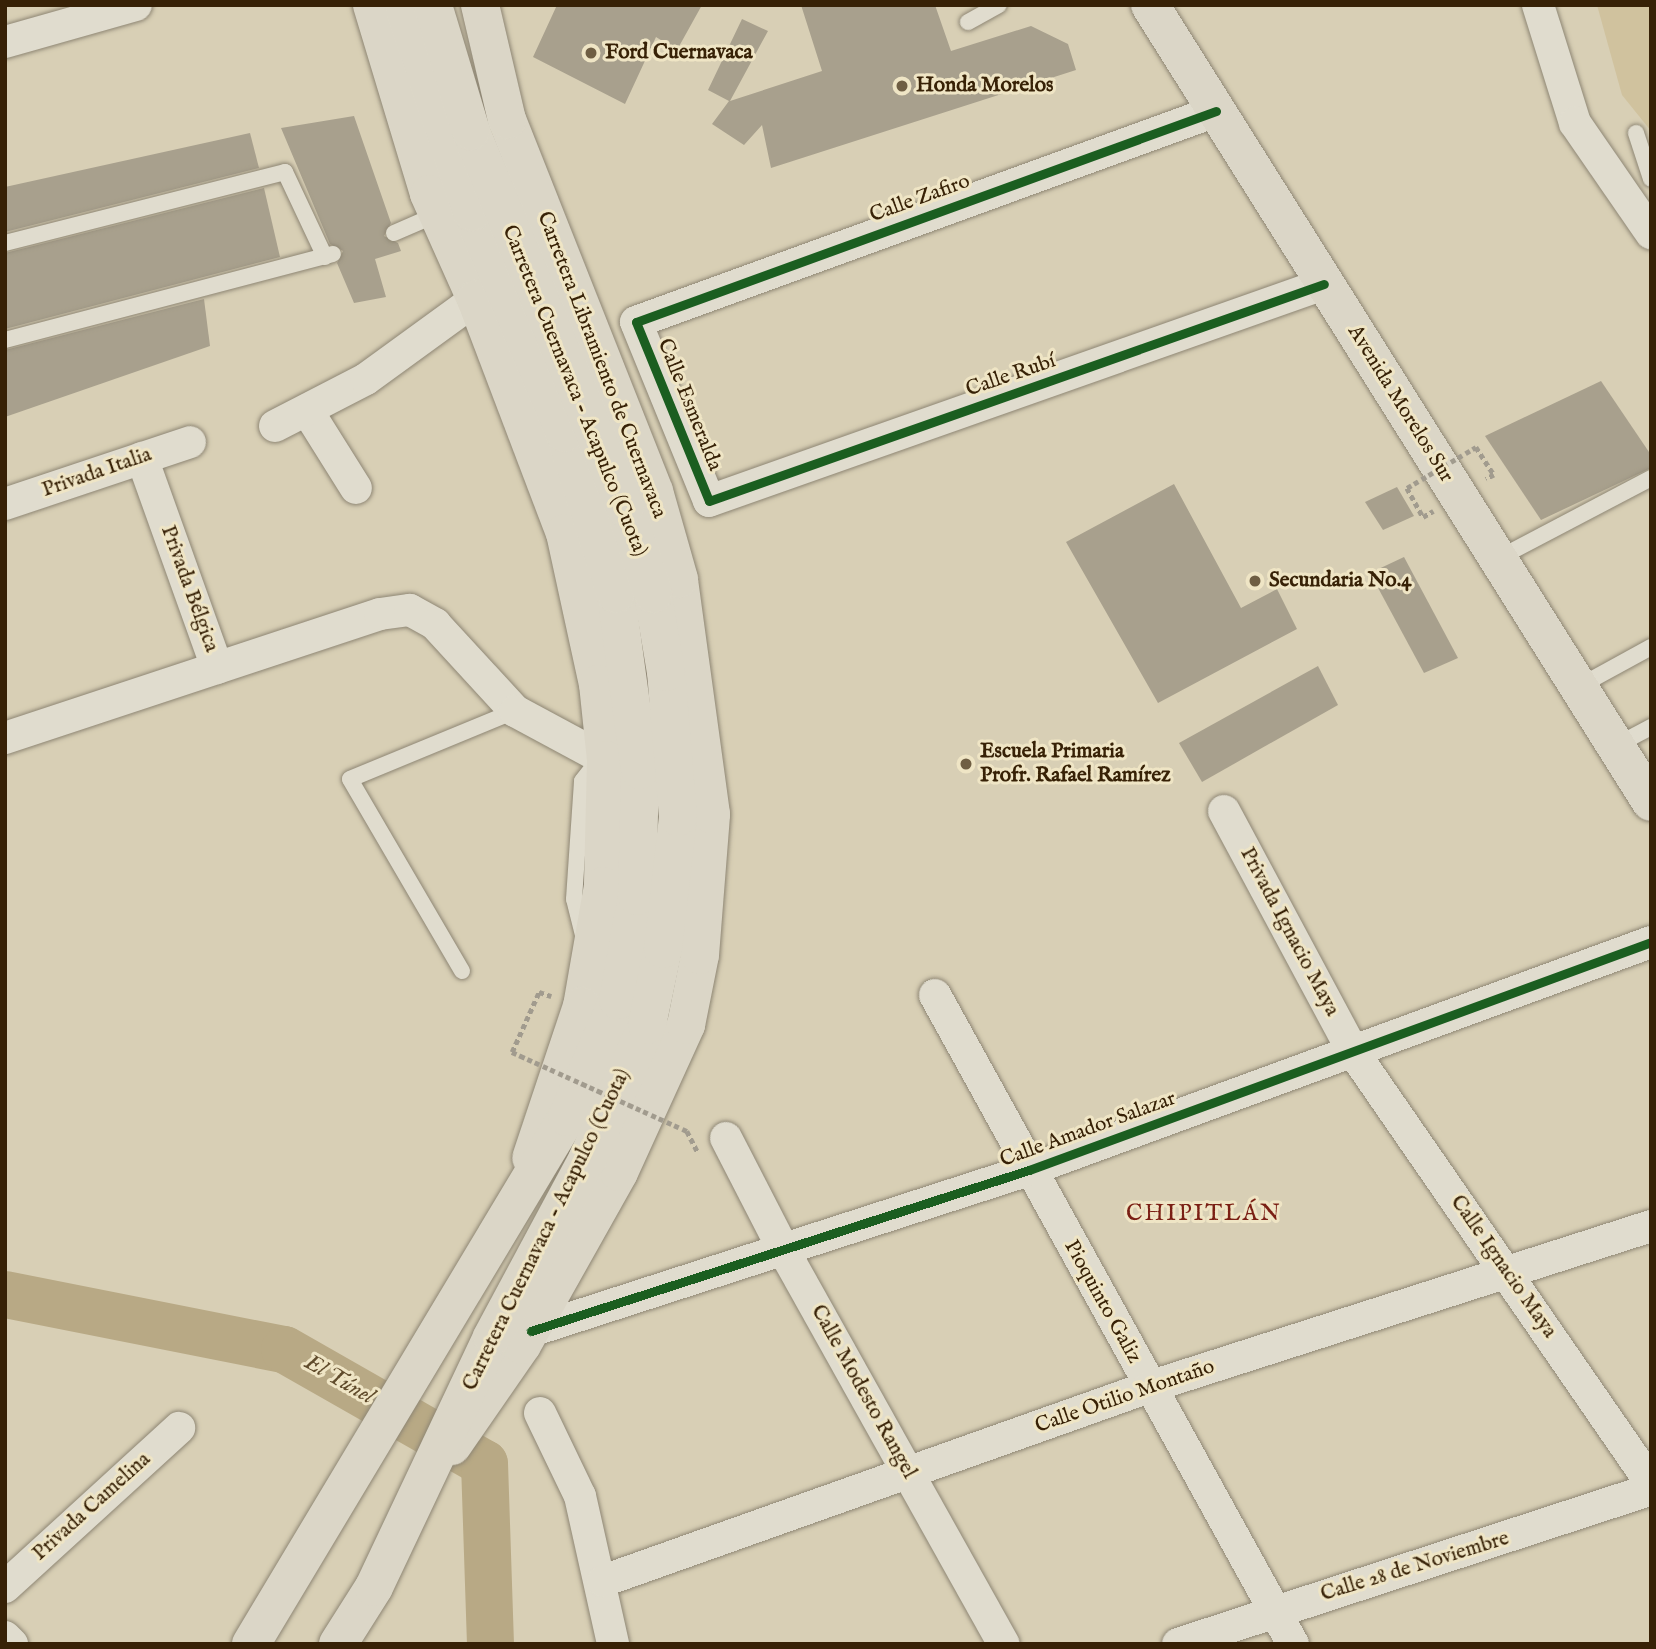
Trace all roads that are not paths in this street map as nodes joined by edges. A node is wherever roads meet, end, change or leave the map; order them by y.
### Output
1 (136, 5) edge
2 (372, 5) edge
3 (404, 5) edge
4 (433, 5) edge
5 (480, 5) edge
6 (999, 5) edge
7 (1150, 5) edge
8 (1538, 5) edge
9 (968, 22) dead end
10 (5, 42) edge
11 (444, 86) junction
12 (1216, 111) junction
13 (1636, 133) dead end
14 (1651, 179) edge
15 (438, 214) junction
16 (394, 233) dead end
17 (1651, 233) edge
18 (5, 243) edge
19 (1324, 284) junction
20 (476, 299) junction
21 (636, 322) joint
22 (5, 340) edge
23 (307, 410) junction
24 (275, 426) dead end
25 (190, 442) dead end
26 (142, 458) junction
27 (1651, 478) edge
28 (356, 488) dead end
29 (709, 501) joint
30 (5, 504) edge
31 (1497, 559) junction
32 (1651, 647) edge
33 (217, 668) junction
34 (1578, 687) junction
35 (515, 712) junction
36 (1651, 727) edge
37 (5, 738) edge
38 (1615, 746) junction
39 (606, 762) junction
40 (1651, 802) edge
41 (1224, 811) dead end
42 (1651, 942) edge
43 (462, 971) dead end
44 (935, 995) dead end
45 (1354, 1053) junction
46 (726, 1138) dead end
47 (1029, 1170) junction
48 (1651, 1226) edge
49 (503, 1231) junction
50 (784, 1251) junction
51 (1508, 1273) junction
52 (515, 1338) junction
53 (1149, 1387) junction
54 (540, 1413) dead end
55 (179, 1427) dead end
56 (907, 1471) junction
57 (1651, 1483) edge
58 (1651, 1489) edge
59 (603, 1581) junction
60 (5, 1587) edge
61 (1274, 1611) junction
62 (5, 1637) edge
63 (12, 1644) edge
64 (251, 1644) edge
65 (338, 1644) edge
66 (613, 1644) edge
67 (1004, 1644) edge
68 (1178, 1644) edge
69 (1293, 1644) edge

1 - 10 street
2 - 15 main road
3 - 11 main road, Carretera Cuernavaca - Acapulco (Cuota)
4 - 11 main road, Carretera Cuernavaca - Acapulco (Cuota)
5 - 52 main road, Carretera Libramiento de Cuernavaca
6 - 9 lane
7 - 12 main road, Avenida Morelos Sur
8 - 17 street
11 - 49 main road, Carretera Cuernavaca - Acapulco (Cuota)
11 - 52 main road, Carretera Cuernavaca - Acapulco (Cuota)
12 - 19 main road, Avenida Morelos Sur
12 - 21 street, Calle Zafiro
13 - 14 lane
15 - 16 lane
15 - 20 main road
18 - 22 lane
19 - 29 street, Calle Rubí
19 - 31 main road, Avenida Morelos Sur
20 - 23 street
20 - 39 main road
21 - 29 street, Calle Esmeralda
23 - 24 street
23 - 28 street
25 - 26 street, Privada Italia
26 - 30 street, Privada Italia
26 - 33 street, Privada Bélgica
27 - 31 lane
31 - 34 main road, Avenida Morelos Sur
32 - 34 lane
33 - 35 street
33 - 37 street, Privada Bélgica
34 - 38 main road, Avenida Morelos Sur
35 - 39 street
35 - 43 lane
36 - 38 lane
38 - 40 main road, Avenida Morelos Sur
39 - 49 main road
41 - 45 street, Privada Ignacio Maya
42 - 45 street, Calle Amador Salazar
44 - 47 street, Pioquinto Galiz
45 - 47 street, Calle Amador Salazar
45 - 51 street, Calle Ignacio Maya
46 - 50 street, Calle Modesto Rangel
47 - 50 street, Calle Amador Salazar
47 - 53 street, Pioquinto Galiz
48 - 51 street, Calle Otilio Montaño
49 - 64 main road
50 - 52 street, Calle Amador Salazar
50 - 56 street, Calle Modesto Rangel
51 - 53 street, Calle Otilio Montaño
51 - 57 street, Calle Ignacio Maya
52 - 65 main road, Carretera Cuernavaca - Acapulco (Cuota)
53 - 56 street, Calle Otilio Montaño
53 - 61 street, Pioquinto Galiz
54 - 59 street
55 - 60 street, Privada Camelina
56 - 59 street, Calle Otilio Montaño
56 - 67 street, Calle Modesto Rangel
58 - 61 street, Calle 28 de Noviembre
59 - 66 street
61 - 68 street, Calle 28 de Noviembre
61 - 69 street, Pioquinto Galiz
62 - 63 street

